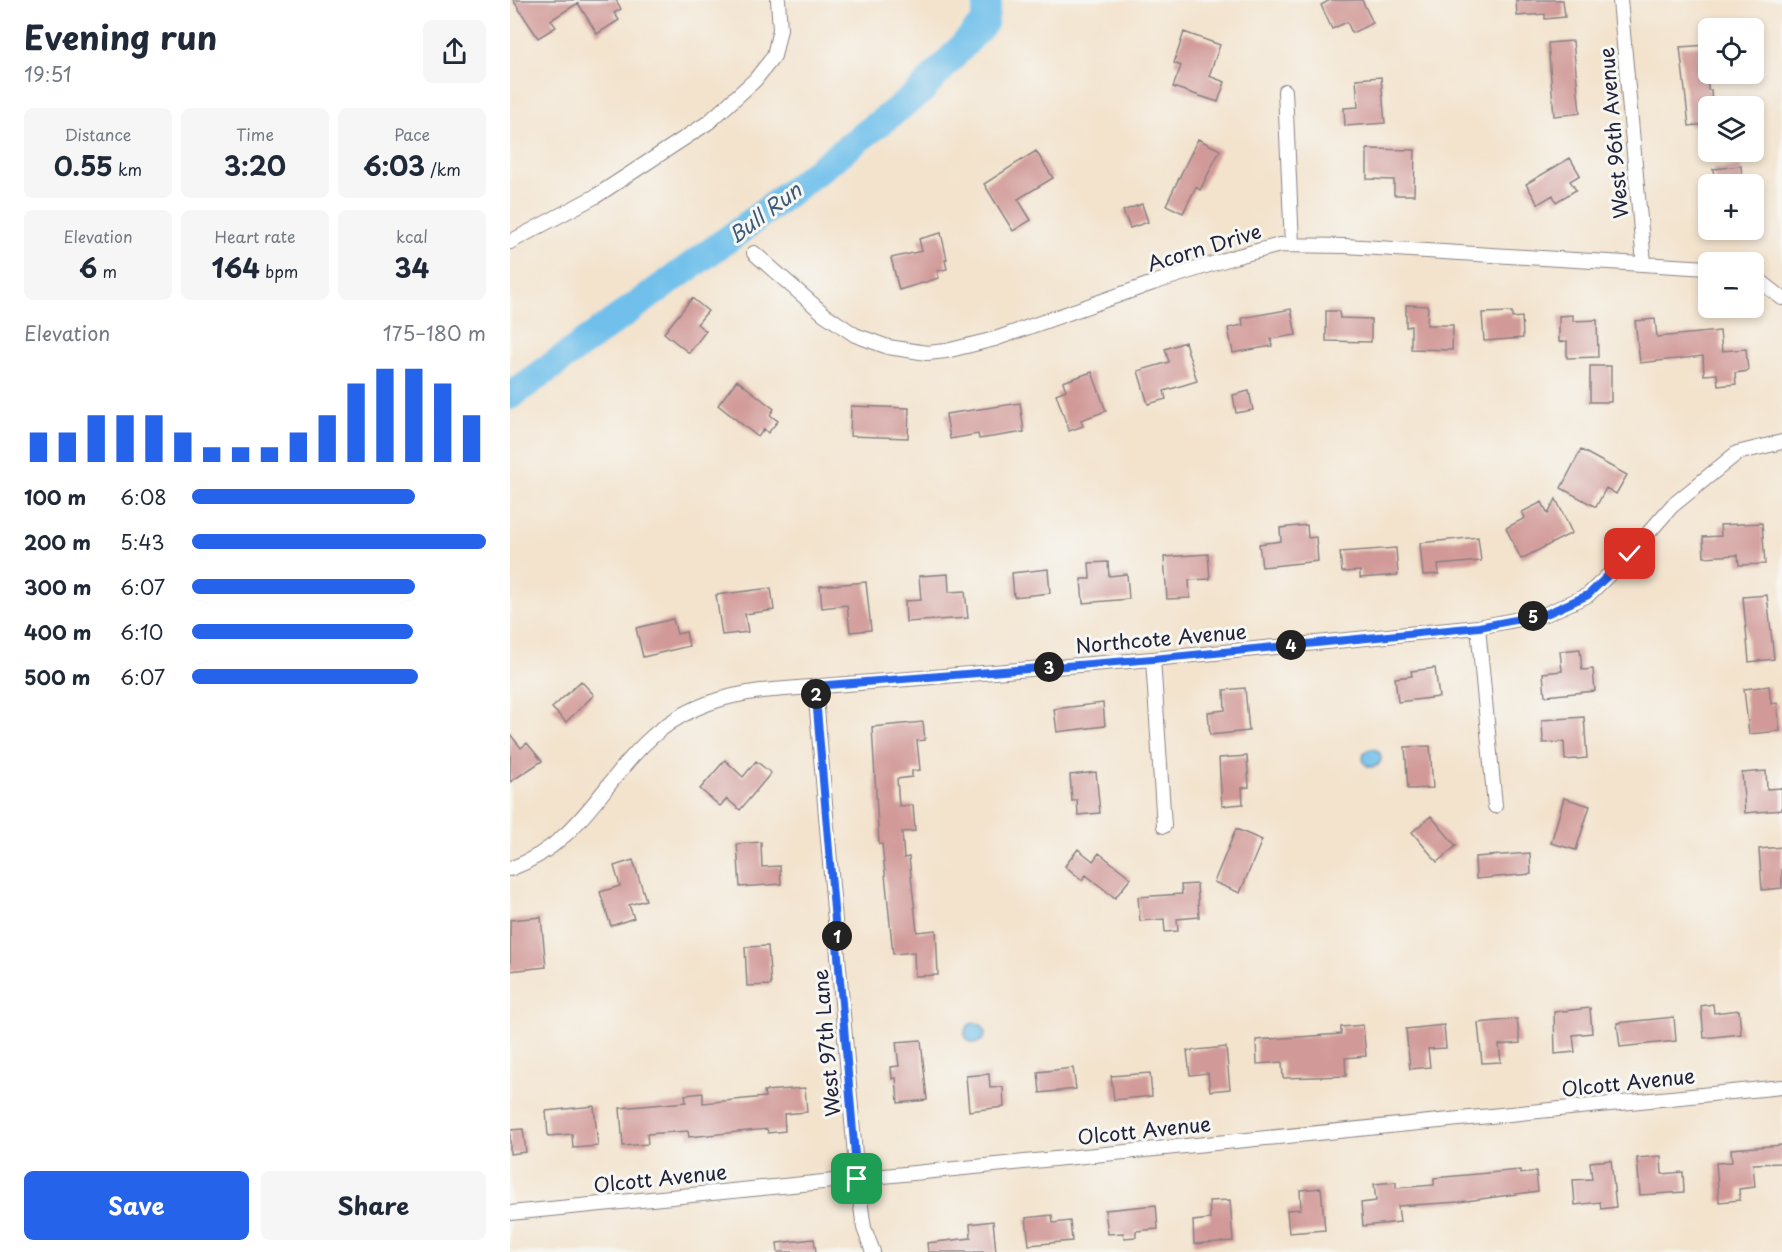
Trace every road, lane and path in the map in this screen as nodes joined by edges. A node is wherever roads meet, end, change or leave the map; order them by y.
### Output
1 (778, 0) edge
2 (1620, 0) edge
3 (1285, 91) dead end
4 (510, 242) edge
5 (1292, 244) junction
6 (754, 253) dead end
7 (1644, 264) junction
8 (1698, 267) edge
9 (1764, 284) edge
10 (1778, 294) edge
11 (1782, 442) edge
12 (1479, 627) junction
13 (1153, 659) junction
14 (815, 686) junction
15 (1496, 806) dead end
16 (1164, 826) dead end
17 (510, 869) edge
18 (1782, 1087) edge
19 (857, 1179) junction
20 (510, 1213) edge
21 (873, 1252) edge

1 - 4 street
2 - 7 street, West 96th Avenue
3 - 5 street
5 - 6 street, Acorn Drive
5 - 7 street, Acorn Drive
7 - 8 street, Acorn Drive
9 - 10 street
11 - 12 street, Northcote Avenue
12 - 13 street, Northcote Avenue
12 - 15 street
13 - 14 street, Northcote Avenue
13 - 16 street
14 - 17 street, Northcote Avenue
14 - 19 street, West 97th Lane
18 - 19 street, Olcott Avenue
19 - 20 street, Olcott Avenue
19 - 21 street, West 97th Lane

